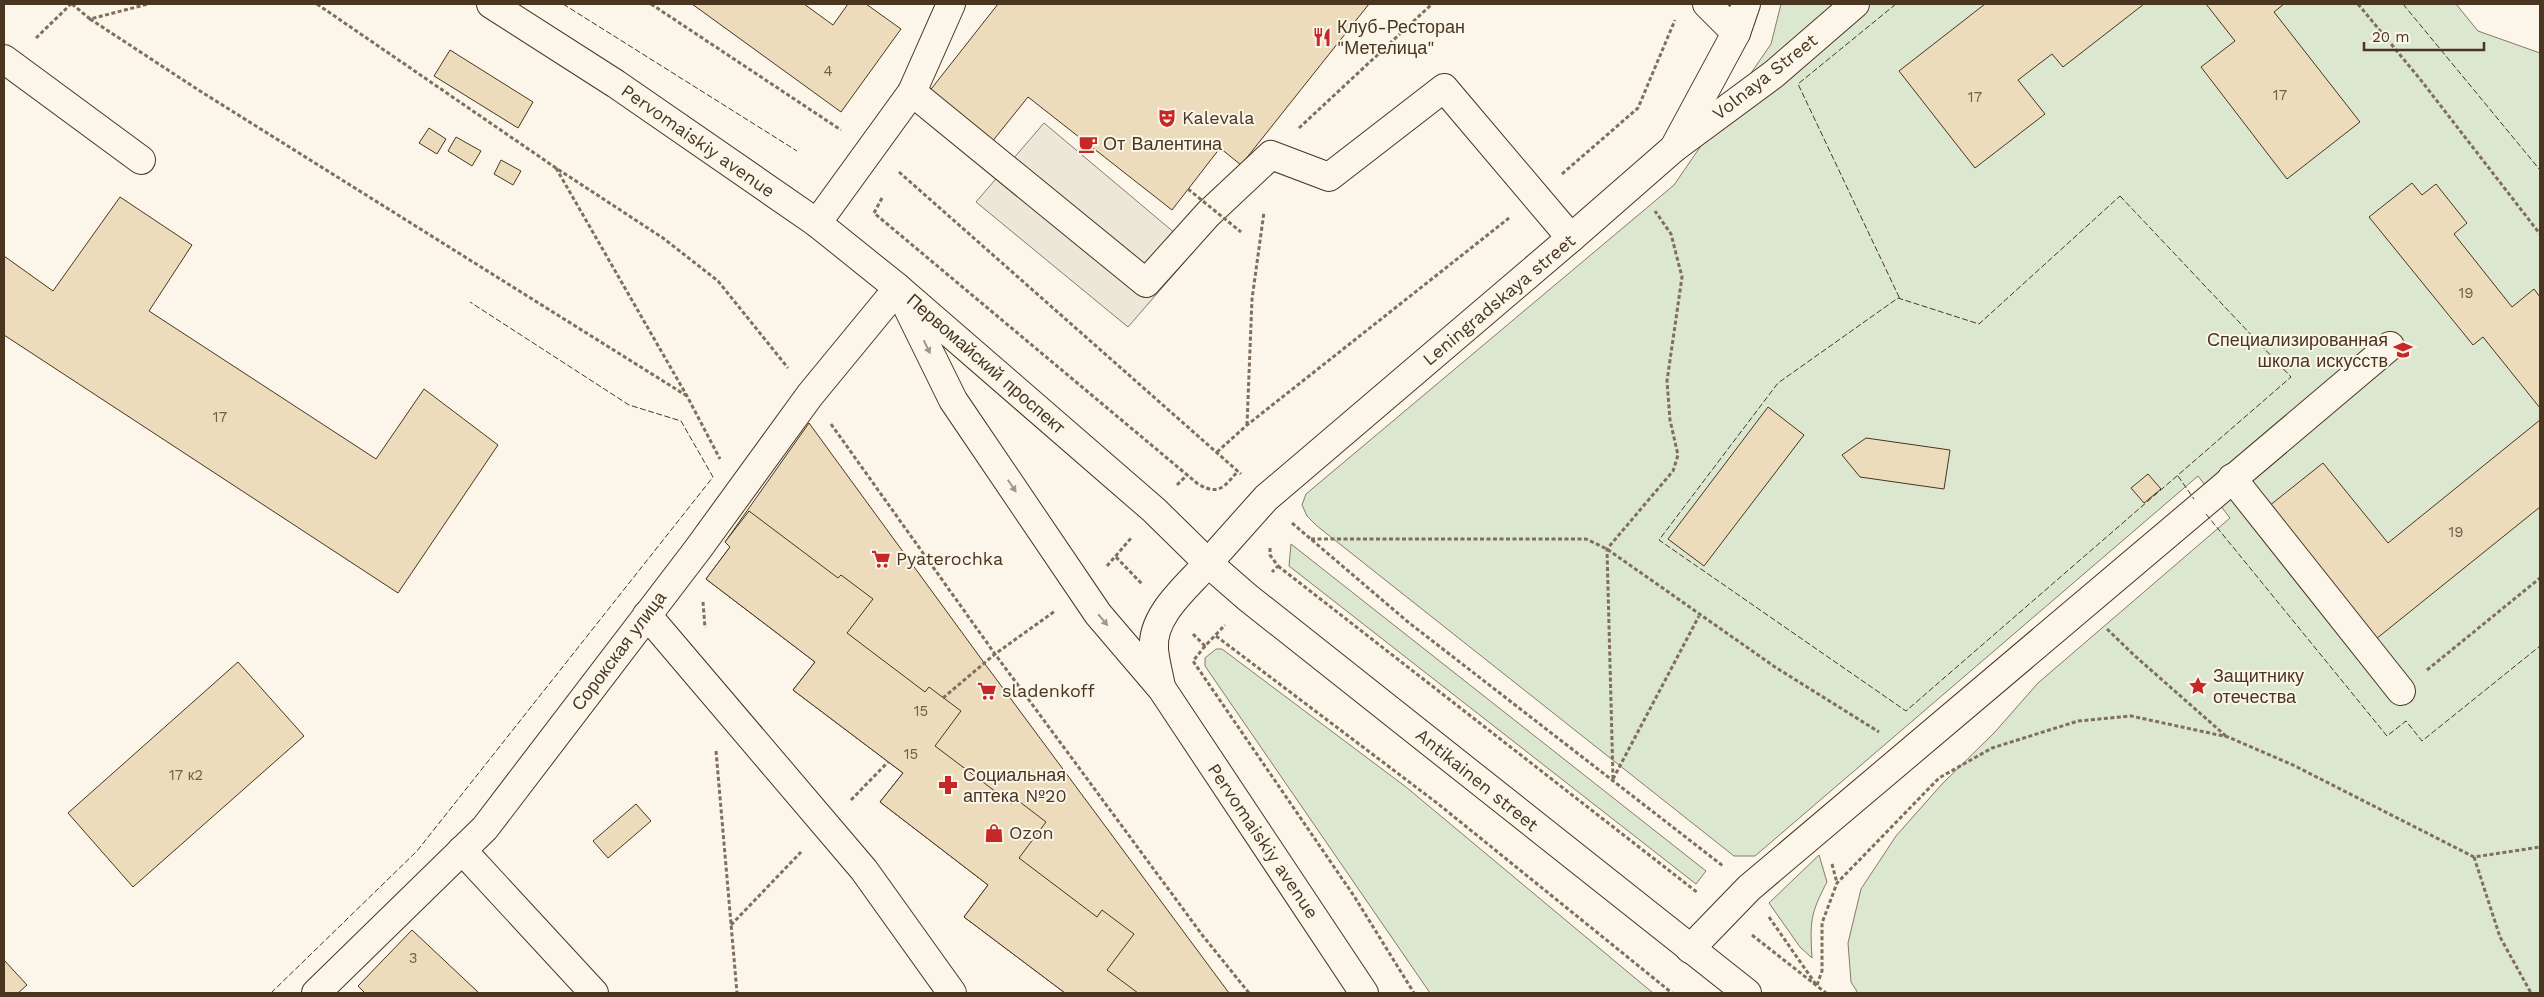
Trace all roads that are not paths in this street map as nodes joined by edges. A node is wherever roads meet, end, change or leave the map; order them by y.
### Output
1 (491, 4) edge
2 (951, 4) edge
3 (1707, 4) edge
4 (1746, 4) edge
5 (1855, 4) edge
6 (1736, 33) junction
7 (6, 61) edge
8 (912, 92) junction
9 (1674, 148) junction
10 (141, 160) dead end
11 (817, 223) junction
12 (1572, 238) junction
13 (898, 288) junction
14 (2390, 346) dead end
15 (2232, 478) junction
16 (1208, 564) junction
17 (646, 616) junction
18 (1162, 688) junction
19 (2401, 691) road end
20 (462, 850) junction
21 (1690, 950) junction
22 (316, 993) edge
23 (594, 993) edge
24 (952, 993) edge
25 (1364, 993) edge
26 (1747, 993) edge

1 - 11 main road, Pervomaiskiy avenue
2 - 8 main road
3 - 6 main road
4 - 6 main road, Leningradskaya street
5 - 9 main road, Volnaya Street
6 - 9 main road, Leningradskaya street
7 - 10 main road
8 - 11 main road
8 - 12 main road
9 - 12 main road, Leningradskaya street
11 - 13 main road, Pervomaiskiy avenue
12 - 16 main road, Leningradskaya street
13 - 16 main road, Первомайский проспект
13 - 17 main road, Сорокская улица
13 -> 18 main road, Первомайский проспект
14 - 15 main road
15 - 19 main road
15 - 21 main road
16 - 18 main road, Leningradskaya street
16 - 21 main road, Antikainen street
17 - 20 main road, Сорокская улица
17 - 24 main road
18 - 25 main road, Pervomaiskiy avenue
20 - 22 main road, Сорокская улица
20 - 23 main road
21 - 26 main road, Antikainen street

